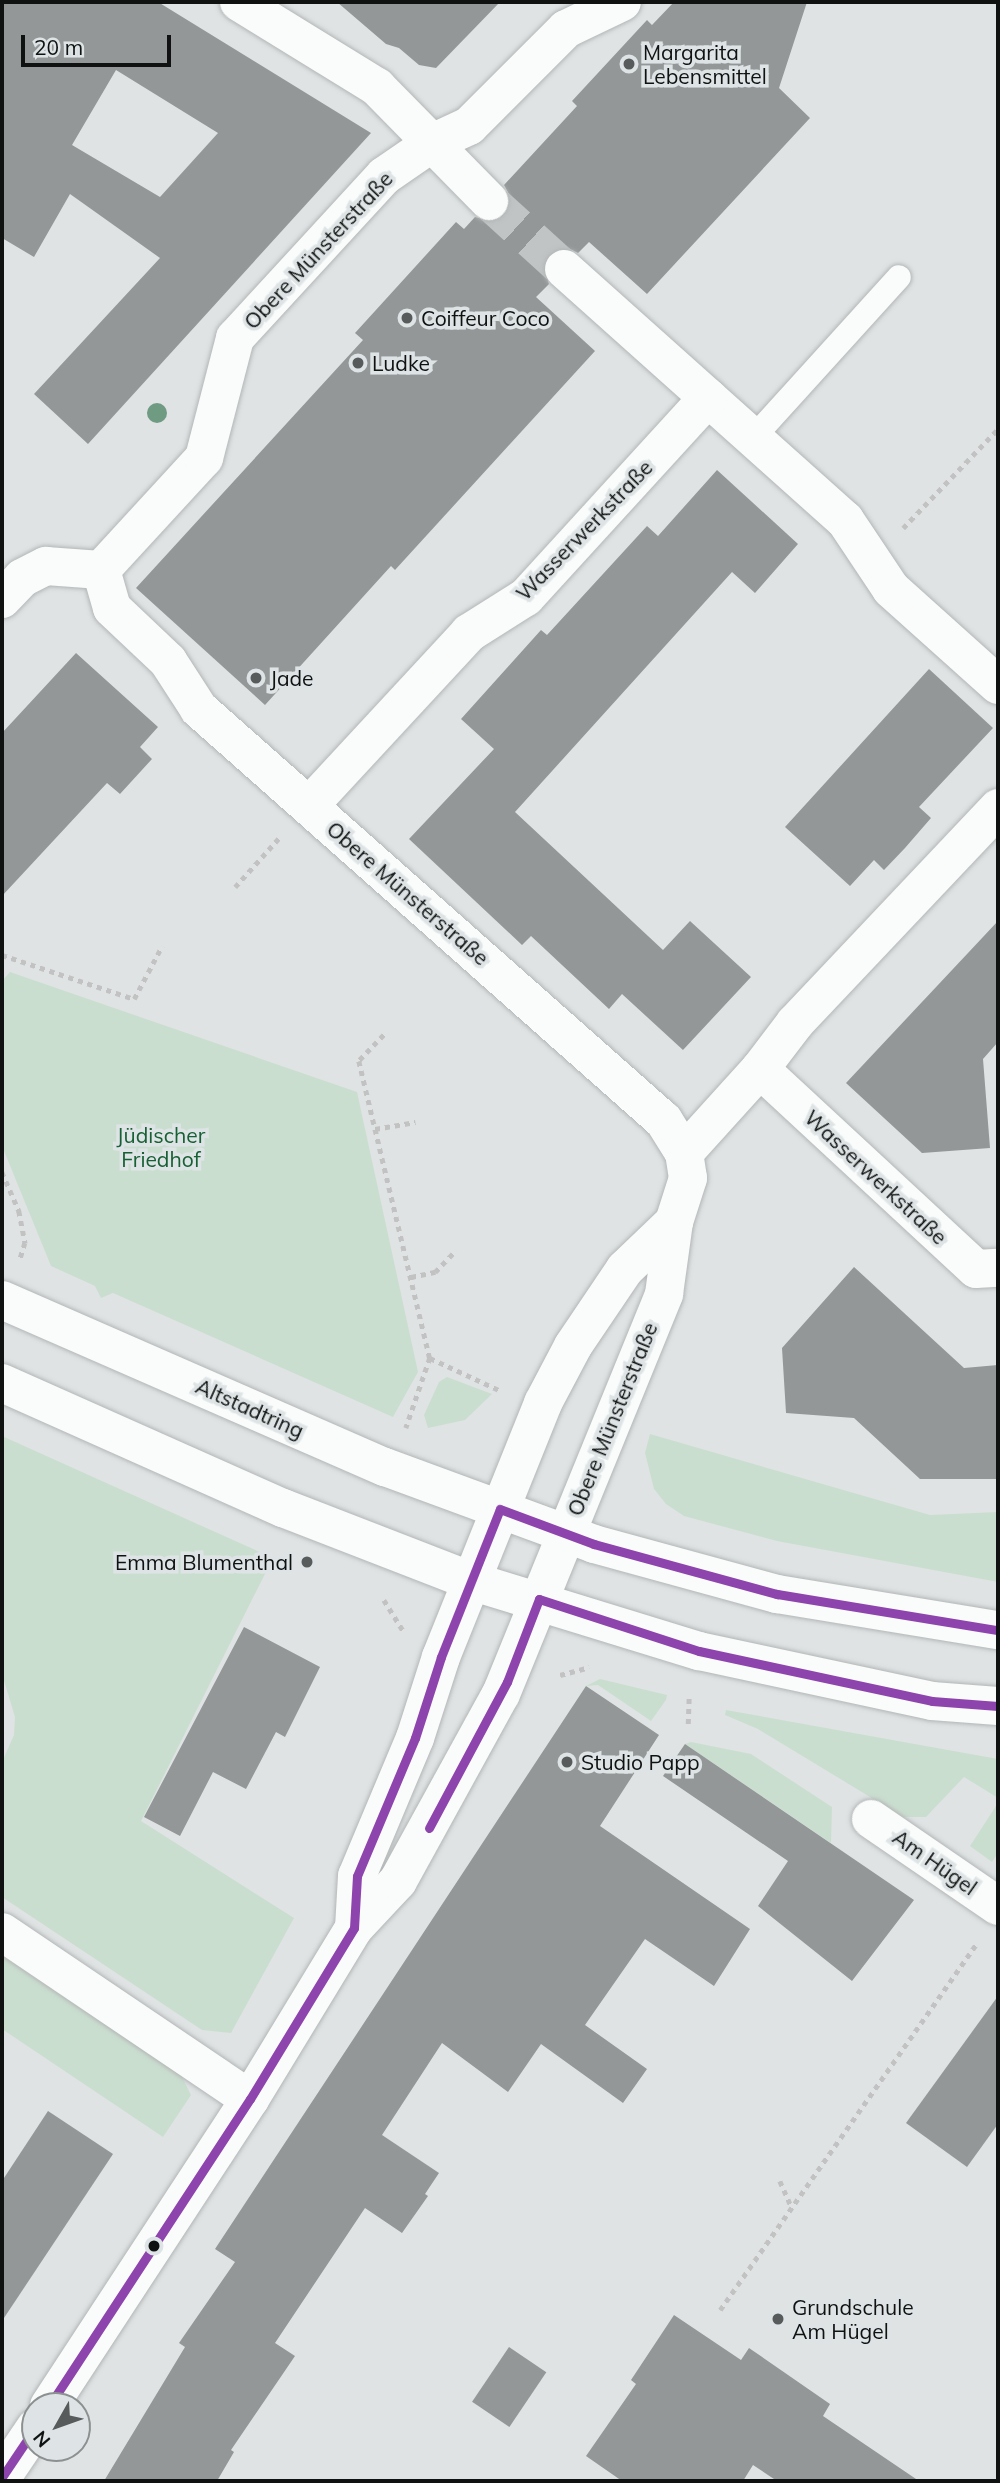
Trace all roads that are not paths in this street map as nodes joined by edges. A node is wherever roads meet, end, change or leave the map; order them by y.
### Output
1 (239, 2) edge
2 (622, 2) edge
3 (432, 143) junction
4 (489, 201) tunnel mouth
5 (564, 268) tunnel mouth
6 (899, 277) dead end
7 (708, 398) junction
8 (753, 438) junction
9 (101, 570) junction
10 (2, 599) edge
11 (998, 685) edge
12 (309, 806) junction
13 (998, 808) edge
14 (760, 1069) junction
15 (684, 1153) junction
16 (674, 1222) junction
17 (998, 1268) edge
18 (10, 1283) edge
19 (2, 1383) edge
20 (500, 1509) junction
21 (565, 1533) junction
22 (471, 1581) junction
23 (539, 1599) junction
24 (998, 1630) edge
25 (998, 1706) edge
26 (871, 1818) dead end
27 (990, 1920) edge
28 (354, 1928) junction
29 (2, 1932) edge
30 (250, 2099) junction
31 (58, 2392) edge
32 (21, 2449) edge
33 (2, 2477) edge

1 - 3 street
2 - 3 street, Obere Münsterstraße
3 - 4 street
3 - 9 street, Obere Münsterstraße
5 - 7 street
6 - 8 lane
7 - 8 street
7 - 12 street, Wasserwerkstraße
8 - 11 street
9 - 10 street
9 - 12 street, Obere Münsterstraße
12 - 15 street, Obere Münsterstraße
13 - 14 street
14 - 15 street
14 - 17 street, Wasserwerkstraße
15 - 16 street, Obere Münsterstraße
16 - 20 street, Obere Münsterstraße
16 - 21 street, Obere Münsterstraße
18 - 20 street, Altstadtring
19 - 22 street
20 - 21 street, Altstadtring
20 - 22 street
21 - 23 street
21 - 24 street, Altstadtring
22 - 23 street
22 - 28 street
23 - 25 street
23 - 28 street
26 - 27 street, Am Hügel
28 - 30 street
29 - 30 street
30 - 31 street
32 - 33 street

